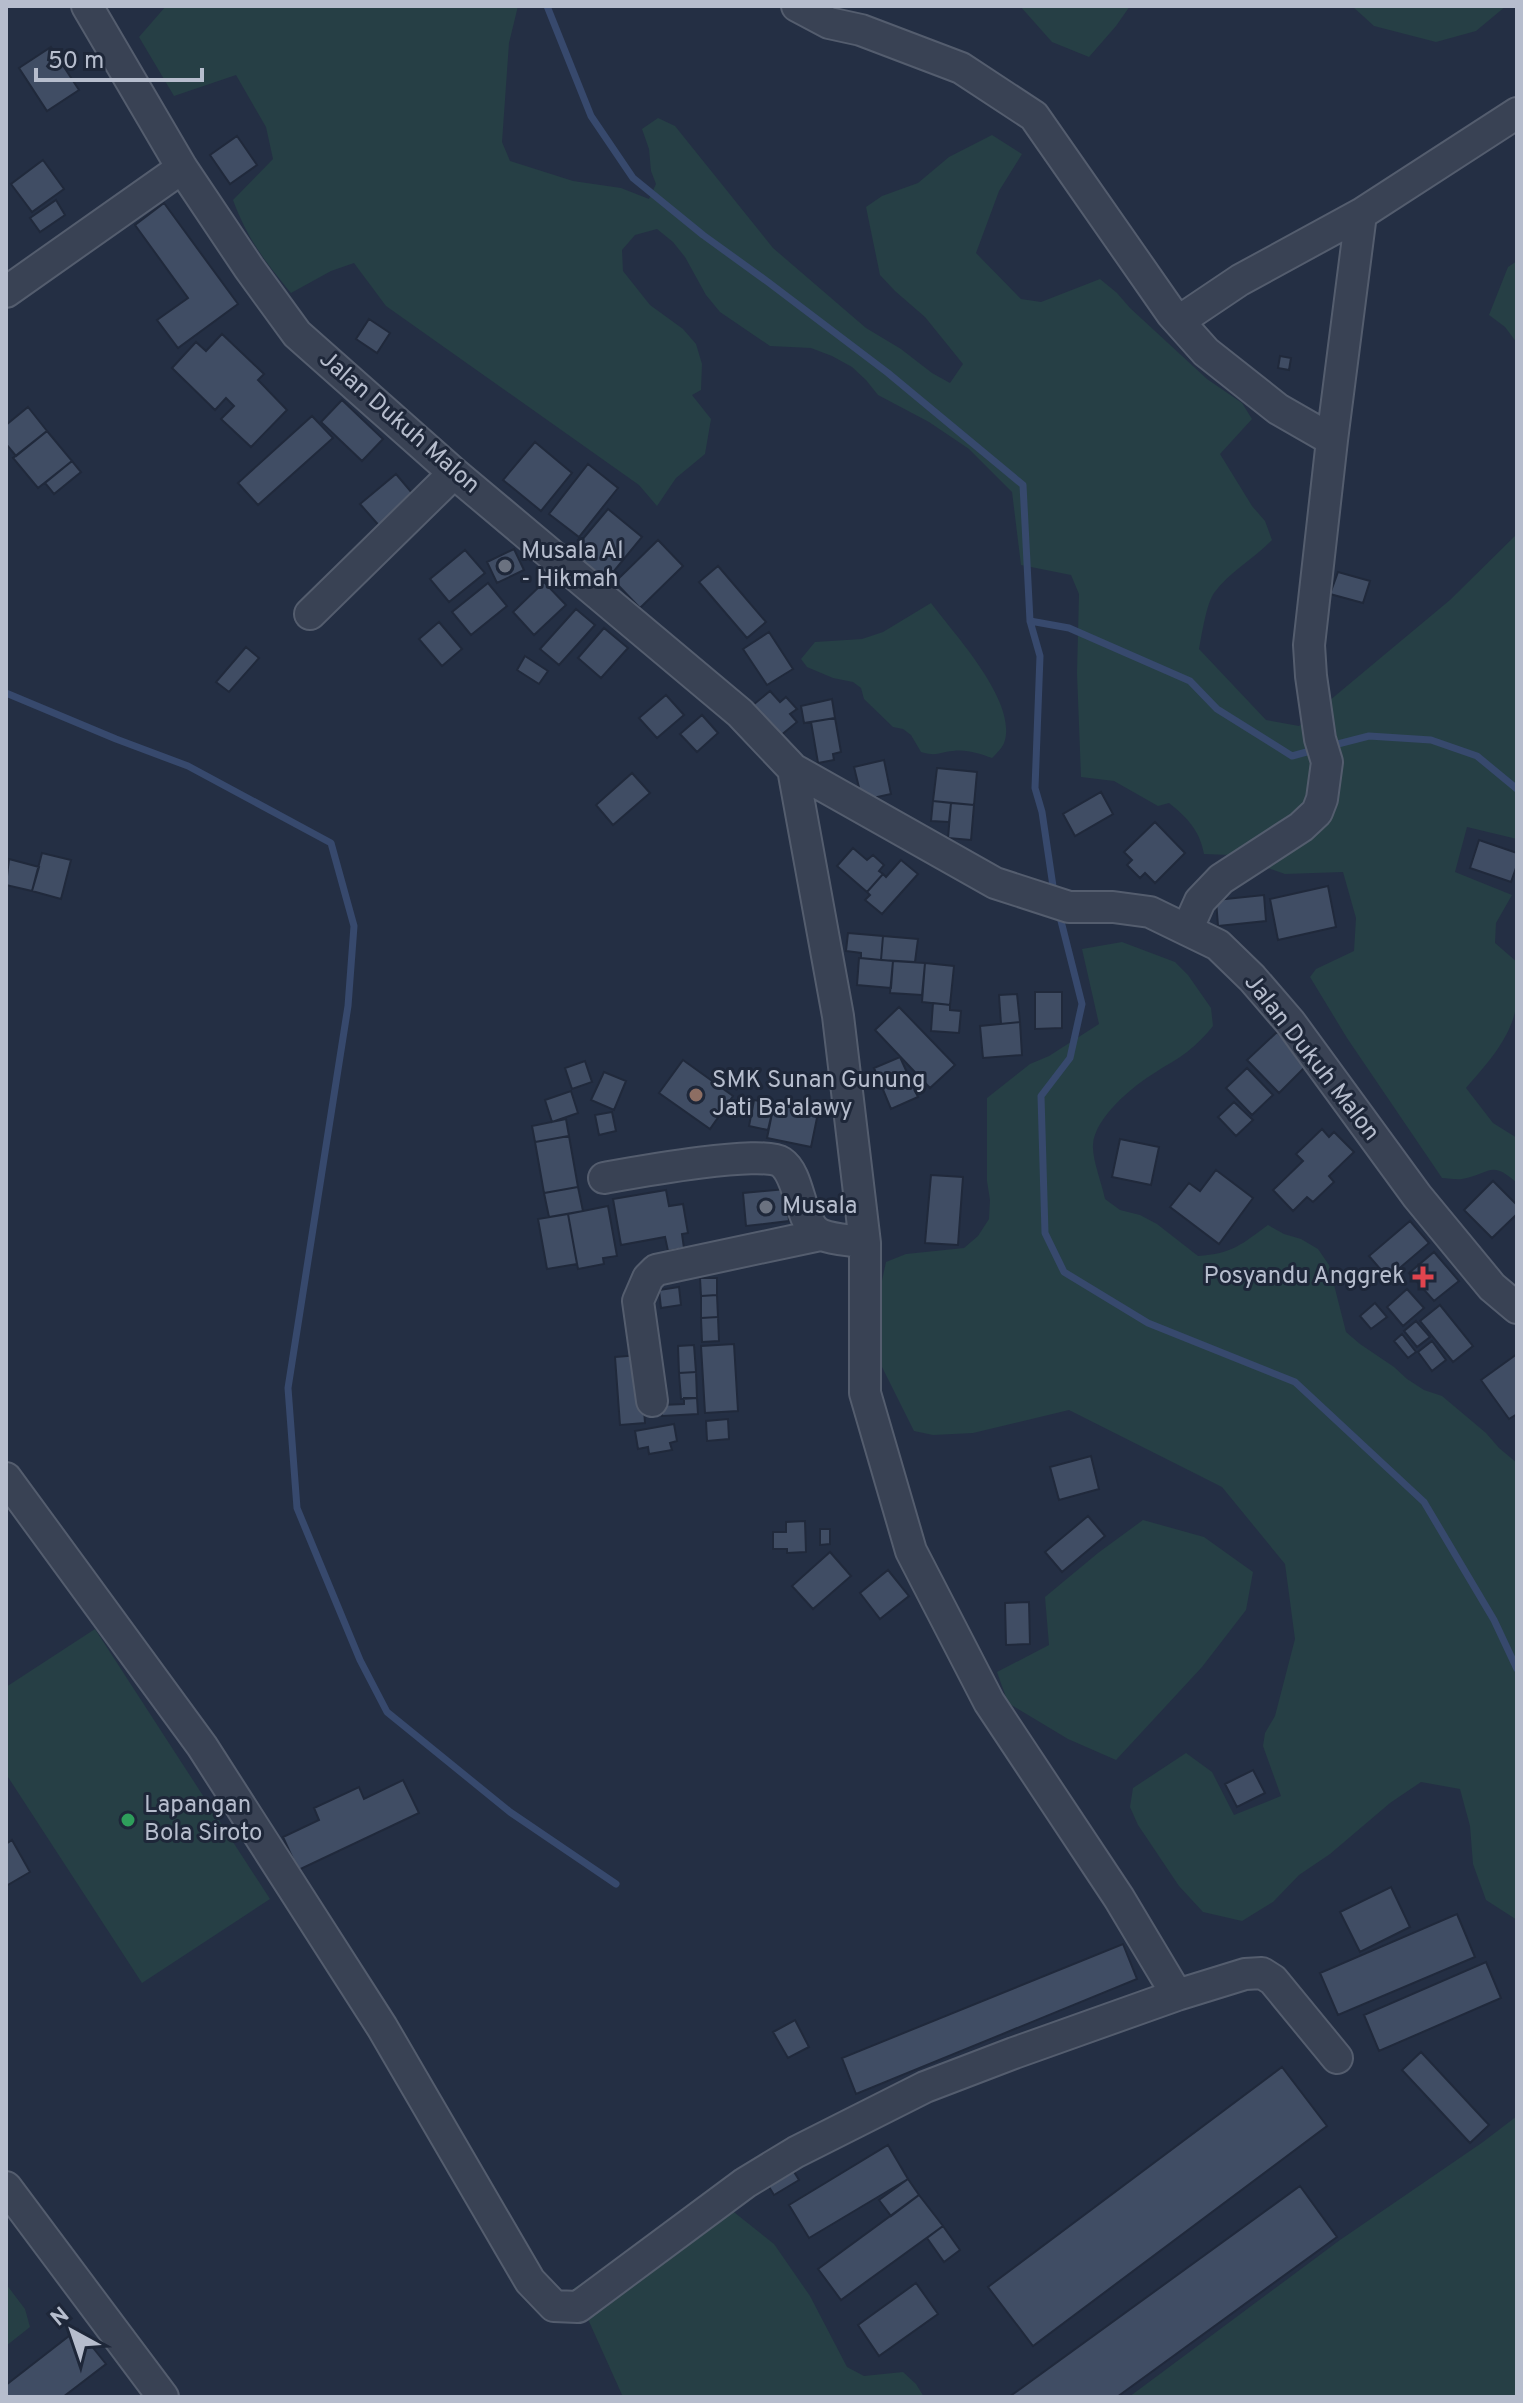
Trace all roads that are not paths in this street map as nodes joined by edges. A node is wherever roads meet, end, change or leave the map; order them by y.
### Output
1 (87, 6) edge
2 (797, 6) edge
3 (1517, 113) edge
4 (182, 168) junction
5 (1361, 214) junction
6 (6, 292) edge
7 (1179, 321) junction
8 (1332, 440) junction
9 (454, 473) junction
10 (310, 614) dead end
11 (793, 769) junction
12 (1187, 930) junction
13 (604, 1178) dead end
14 (820, 1235) junction
15 (865, 1243) junction
16 (1517, 1308) edge
17 (652, 1401) dead end
18 (8, 1486) edge
19 (1177, 1995) junction
20 (1337, 2058) dead end
21 (6, 2187) edge
22 (163, 2397) edge

1 - 4 street, Jalan Dukuh Malon
2 - 7 street
3 - 5 street
4 - 6 street
4 - 9 street, Jalan Dukuh Malon
5 - 7 street
5 - 8 street
7 - 8 street
8 - 12 street
9 - 10 street
9 - 11 street, Jalan Dukuh Malon
11 - 12 street, Jalan Dukuh Malon
11 - 15 street
12 - 16 street, Jalan Dukuh Malon
13 - 14 street
14 - 15 street
14 - 17 street
15 - 19 street
18 - 19 street
19 - 20 street
21 - 22 street

